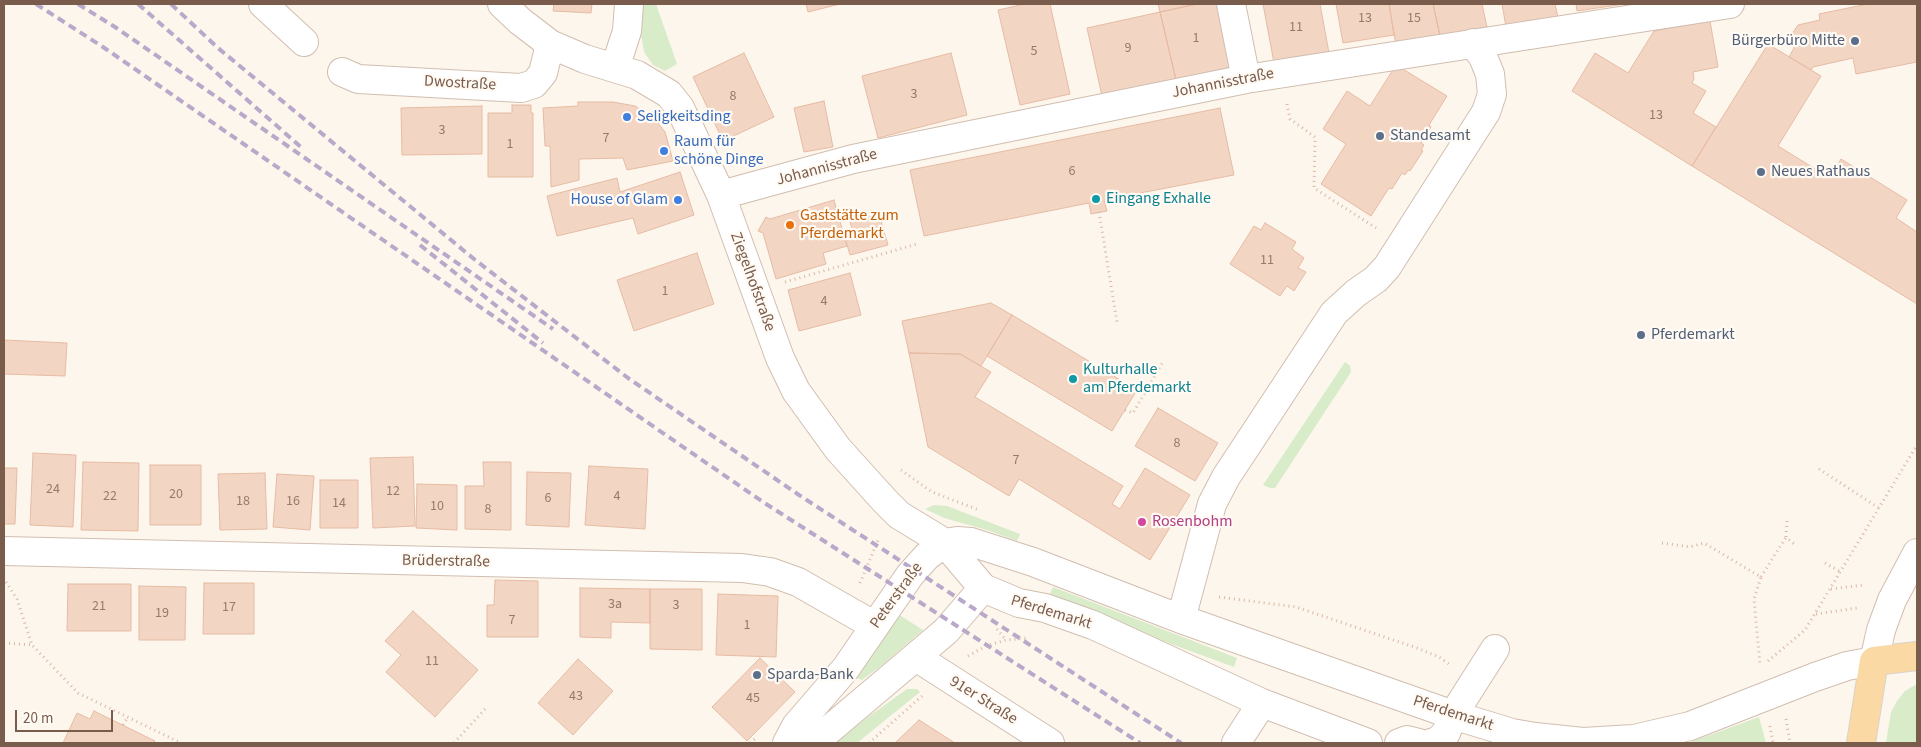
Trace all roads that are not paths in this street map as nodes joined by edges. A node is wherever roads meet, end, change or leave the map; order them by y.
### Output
1 (262, 4) edge
2 (502, 4) edge
3 (629, 4) edge
4 (1231, 4) edge
5 (1730, 4) edge
6 (304, 42) dead end
7 (1473, 43) junction
8 (550, 44) junction
9 (615, 68) junction
10 (342, 72) dead end
11 (1246, 78) junction
12 (721, 195) junction
13 (945, 543) junction
14 (4, 551) edge
15 (1917, 553) edge
16 (983, 588) junction
17 (1181, 619) junction
18 (875, 626) junction
19 (1495, 649) dead end
20 (1917, 656) edge
21 (916, 657) junction
22 (1874, 661) junction
23 (1262, 703) junction
24 (1453, 714) junction
25 (787, 743) edge
26 (810, 743) edge
27 (1050, 743) edge
28 (1236, 743) edge
29 (1368, 743) edge
30 (1399, 743) edge
31 (1419, 743) edge
32 (1431, 743) edge
33 (1861, 743) edge

1 - 6 street
2 - 8 street, Ziegelhofstraße
3 - 9 street
4 - 11 street
5 - 7 street, Johannisstraße
7 - 11 street, Johannisstraße
7 - 17 street
8 - 9 street, Ziegelhofstraße
8 - 10 street, Dwostraße
9 - 12 street, Ziegelhofstraße
11 - 12 street, Johannisstraße
12 - 13 street, Ziegelhofstraße
13 - 16 street
13 - 17 street, Pferdemarkt
13 - 18 street, Peterstraße
14 - 18 street, Brüderstraße
15 - 22 street
16 - 21 street
16 - 23 street, Pferdemarkt
17 - 24 street, Pferdemarkt
18 - 25 street, Peterstraße
19 - 24 street
20 - 22 main road, Pferdemarkt
21 - 26 street
21 - 27 street, 91er Straße
22 - 24 street, Pferdemarkt
22 - 33 main road
23 - 28 street
23 - 29 street, Pferdemarkt
24 - 32 street
30 - 31 street

